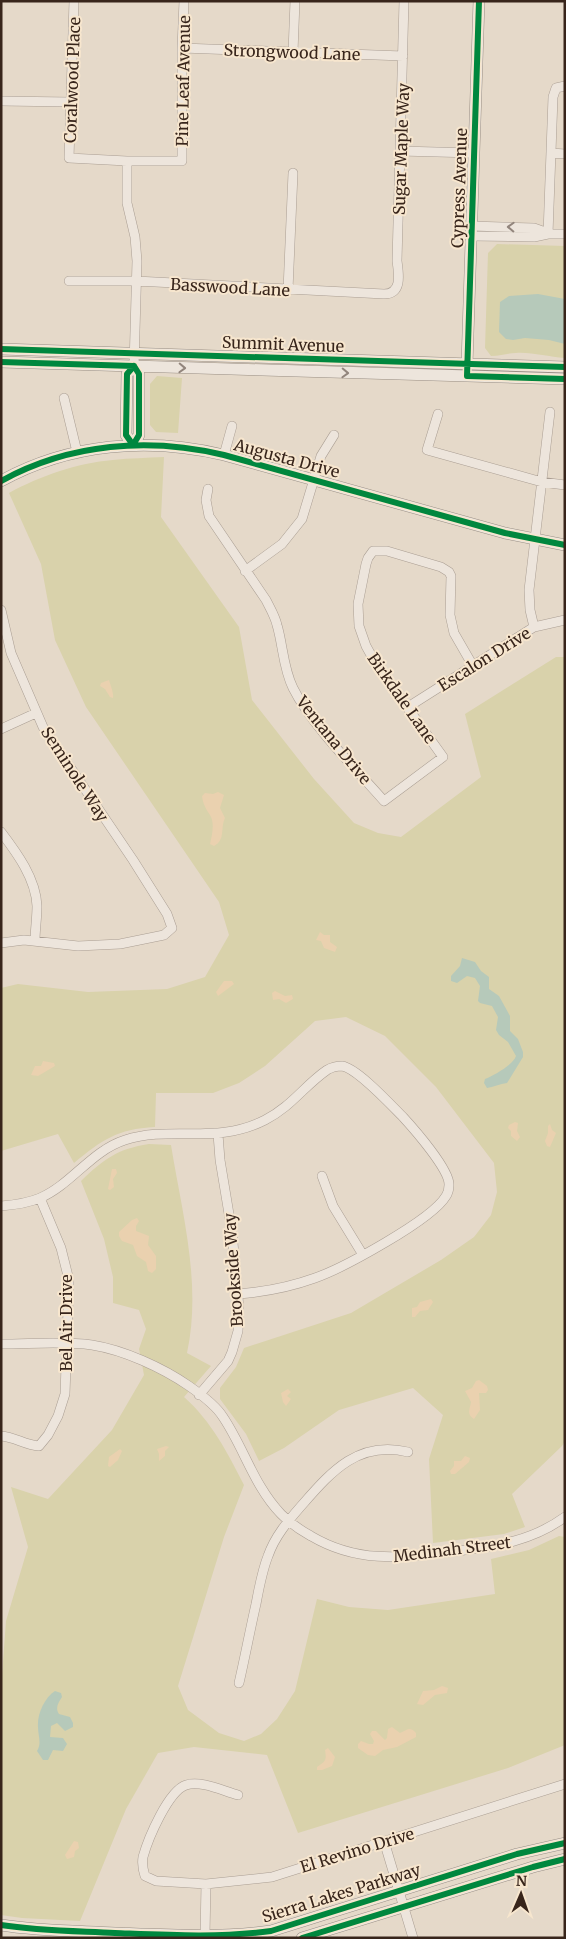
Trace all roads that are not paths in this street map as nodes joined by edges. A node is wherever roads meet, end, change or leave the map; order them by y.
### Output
1 (74, 1) edge
2 (184, 1) edge
3 (295, 1) edge
4 (404, 1) edge
5 (479, 1) edge
6 (182, 48) junction
7 (293, 52) junction
8 (403, 56) junction
9 (561, 87) edge
10 (1, 101) edge
11 (70, 102) junction
12 (400, 151) junction
13 (474, 153) junction
14 (551, 153) junction
15 (565, 154) edge
16 (127, 161) junction
17 (294, 173) dead end
18 (472, 231) junction
19 (548, 234) junction
20 (565, 234) edge
21 (69, 281) dead end
22 (136, 281) junction
23 (288, 290) junction
24 (390, 294) joint
25 (1, 349) edge
26 (134, 353) junction
27 (1, 362) edge
28 (134, 366) junction
29 (565, 367) edge
30 (467, 370) junction
31 (565, 379) edge
32 (64, 398) dead end
33 (550, 412) dead end
34 (438, 414) dead end
35 (232, 426) dead end
36 (334, 434) dead end
37 (133, 445) junction
38 (76, 452) junction
39 (224, 456) junction
40 (314, 480) junction
41 (1, 481) edge
42 (542, 482) junction
43 (565, 485) edge
44 (208, 489) dead end
45 (535, 540) junction
46 (565, 545) edge
47 (245, 571) junction
48 (1, 610) edge
49 (565, 620) edge
50 (534, 627) junction
51 (473, 666) junction
52 (408, 707) junction
53 (36, 713) junction
54 (1, 729) edge
55 (443, 757) joint
56 (1, 832) edge
57 (35, 942) junction
58 (1, 944) edge
59 (218, 1134) junction
60 (322, 1176) dead end
61 (40, 1198) junction
62 (1, 1206) edge
63 (363, 1255) junction
64 (238, 1294) junction
65 (1, 1344) edge
66 (66, 1345) junction
67 (199, 1395) junction
68 (1, 1436) edge
69 (408, 1452) dead end
70 (565, 1516) edge
71 (288, 1521) junction
72 (239, 1683) dead end
73 (565, 1784) edge
74 (238, 1796) dead end
75 (384, 1841) junction
76 (565, 1843) edge
77 (565, 1860) edge
78 (206, 1884) junction
79 (399, 1891) junction
80 (403, 1906) junction
81 (1, 1925) edge
82 (205, 1935) junction
83 (162, 1936) edge
84 (302, 1938) edge
85 (413, 1938) edge

1 - 11 street, Coralwood Place
2 - 6 street, Pine Leaf Avenue
3 - 7 street
4 - 8 street, Sugar Maple Way
5 - 13 street, Cypress Avenue
6 - 7 street, Strongwood Lane
6 - 16 street, Pine Leaf Avenue
7 - 8 street, Strongwood Lane
8 - 12 street, Sugar Maple Way
9 - 14 street
10 - 11 street
11 - 16 street, Coralwood Place
12 - 13 street
12 - 24 street, Sugar Maple Way
13 - 18 street, Cypress Avenue
14 - 15 street
14 - 19 street
16 - 22 street
17 - 23 street
18 - 19 street
18 - 30 street, Cypress Avenue
19 - 20 street
21 - 22 street, Basswood Lane
22 - 23 street, Basswood Lane
22 - 26 street
23 - 24 street, Basswood Lane
25 - 26 street, Summit Avenue
26 - 28 street
26 - 30 street, Summit Avenue
27 - 28 street, Summit Avenue
28 -> 30 street, Summit Avenue
28 - 37 street
29 - 30 street, Summit Avenue
30 - 31 street, Summit Avenue
32 - 38 street
33 - 42 street
34 - 42 street
35 - 39 street
36 - 40 street
37 - 38 street, Augusta Drive
37 - 39 street, Augusta Drive
38 - 41 street, Augusta Drive
39 - 40 street, Augusta Drive
40 - 45 street, Augusta Drive
40 - 47 street
42 - 43 street
42 - 45 street
44 - 47 street, Ventana Drive
45 - 46 street, Augusta Drive
45 - 50 street
47 - 55 street, Ventana Drive
48 - 53 street, Seminole Way
49 - 50 street, Escalon Drive
50 - 51 street, Escalon Drive
51 - 52 street, Escalon Drive
51 - 52 street, Birkdale Lane
52 - 55 street, Birkdale Lane
53 - 54 street
53 - 57 street, Seminole Way
56 - 57 street
57 - 58 street
59 - 61 street
59 - 63 street
59 - 64 street, Brookside Way
60 - 63 street
61 - 62 street
61 - 66 street, Bel Air Drive
63 - 64 street
64 - 67 street, Brookside Way
65 - 66 street, Medinah Street
66 - 67 street, Medinah Street
66 - 68 street, Bel Air Drive
67 - 71 street, Medinah Street
69 - 71 street
70 - 71 street, Medinah Street
71 - 72 street
73 - 75 street, El Revino Drive
74 - 78 street, El Revino Drive
75 - 78 street, El Revino Drive
75 - 79 street
76 - 79 street, Sierra Lakes Parkway
77 - 80 street, Sierra Lakes Parkway
78 - 82 street
79 - 80 street
79 - 82 street, Sierra Lakes Parkway
80 - 84 street, Sierra Lakes Parkway
80 - 85 street
81 - 83 street, Sierra Lakes Parkway
82 - 83 street, Sierra Lakes Parkway

